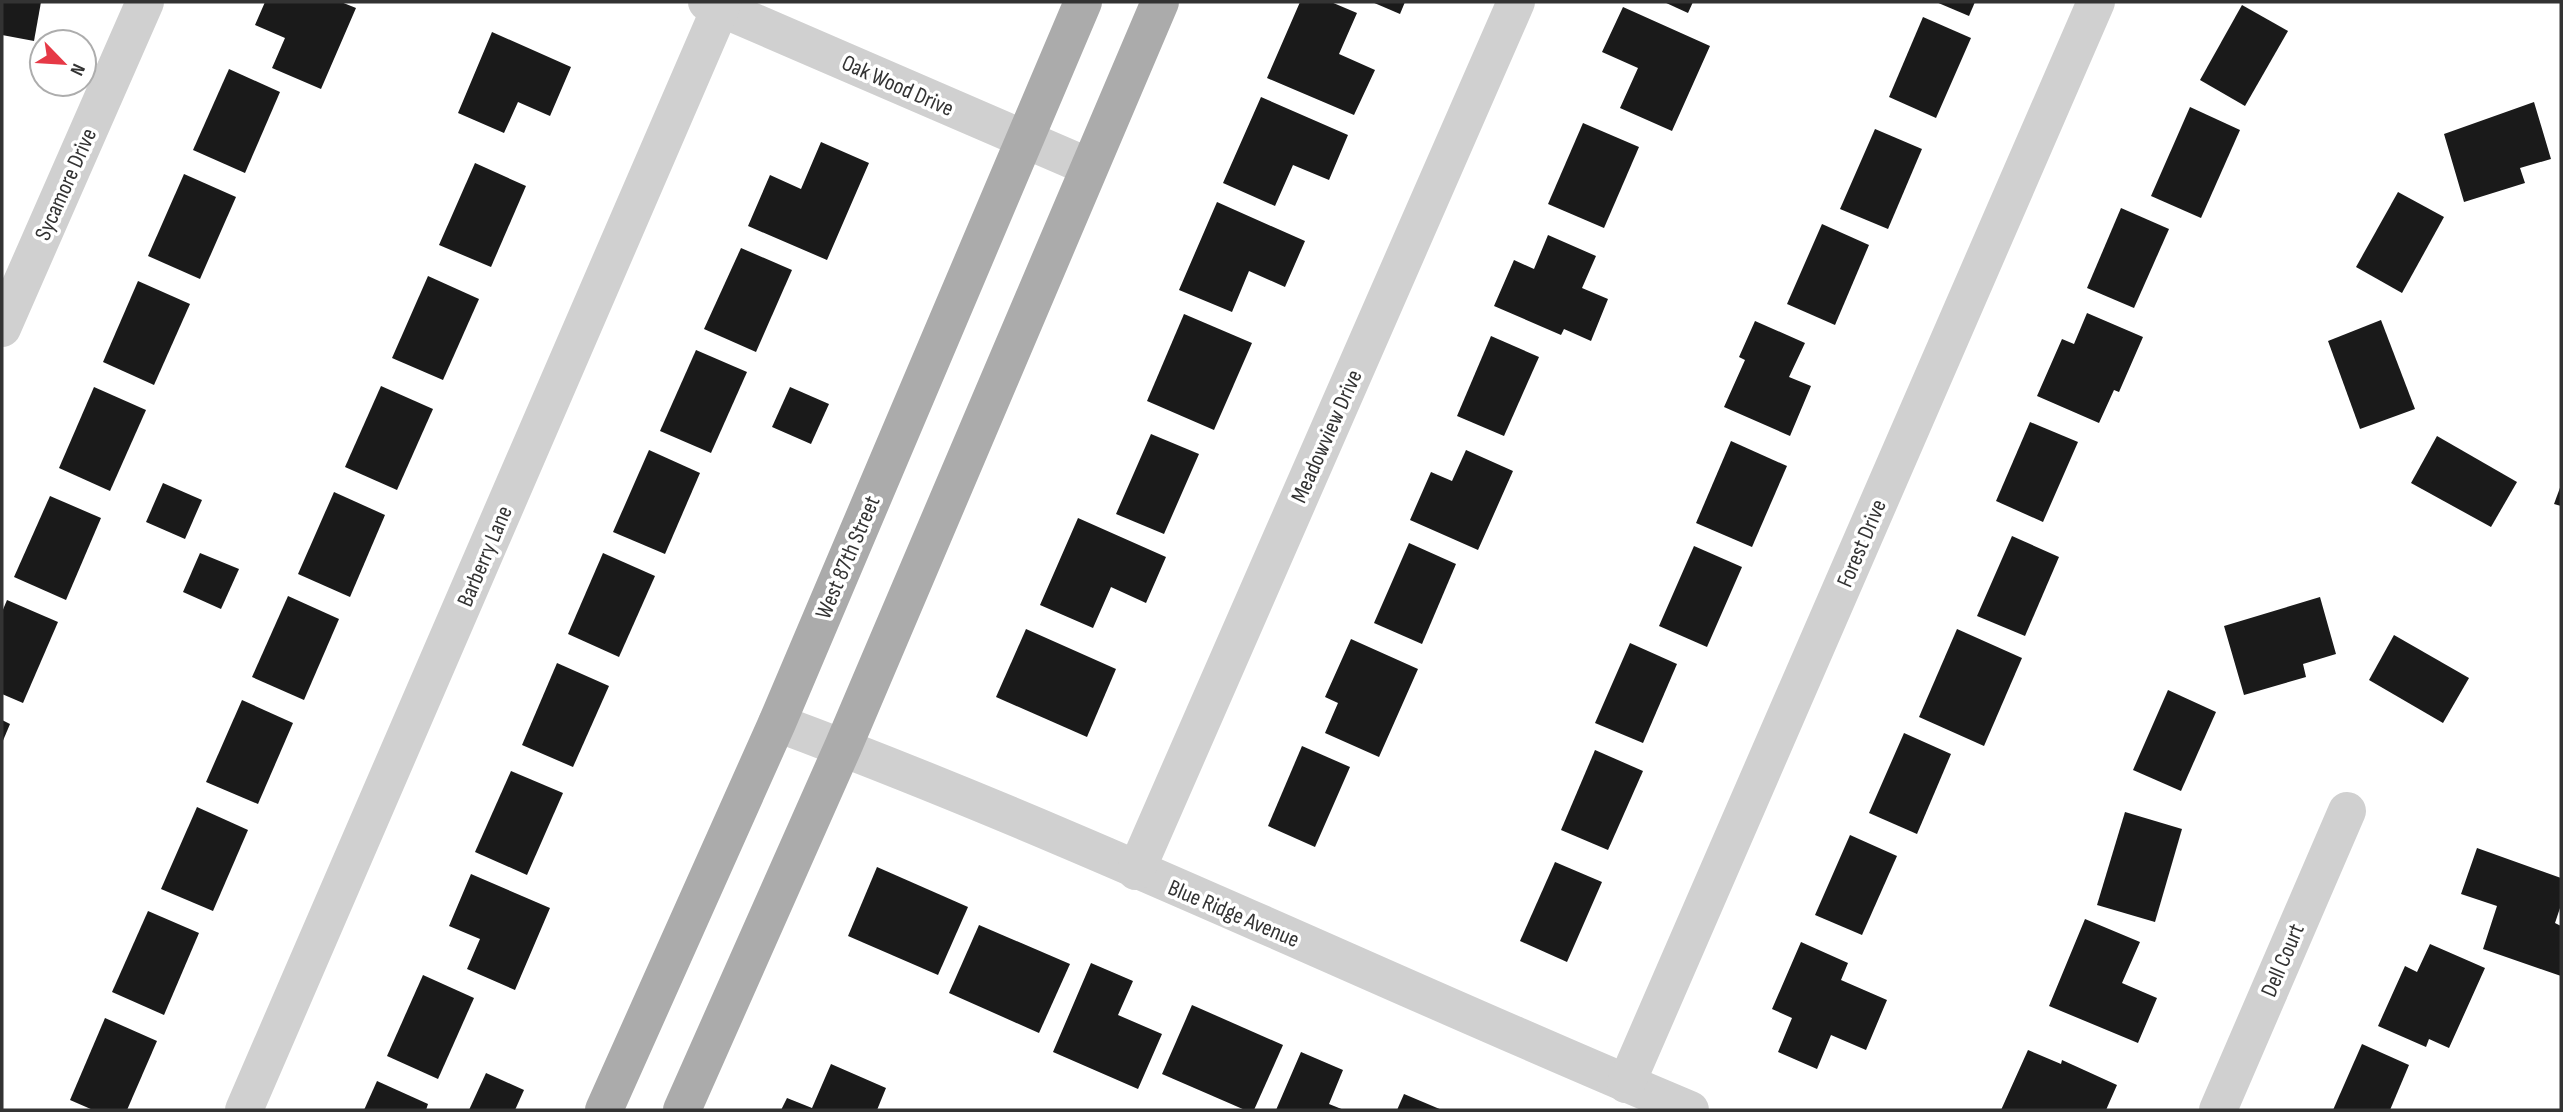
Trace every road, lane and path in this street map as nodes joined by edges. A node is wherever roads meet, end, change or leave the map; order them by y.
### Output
1 (145, 2) edge
2 (1083, 2) edge
3 (1160, 2) edge
4 (1517, 2) edge
5 (2096, 2) edge
6 (717, 4) edge
7 (1024, 139) junction
8 (1089, 167) junction
9 (2, 327) edge
10 (776, 723) junction
11 (843, 747) junction
12 (2347, 811) dead end
13 (1136, 871) junction
14 (1626, 1084) junction
15 (244, 1110) edge
16 (604, 1110) edge
17 (682, 1110) edge
18 (1690, 1110) edge
19 (2218, 1110) edge

1 - 9 street, Sycamore Drive
2 - 7 main road, West 87th Street
3 - 8 main road
4 - 13 street, Meadowview Drive
5 - 14 street, Forest Drive
6 - 7 street, Oak Wood Drive
6 - 15 street, Barberry Lane
7 - 8 street, Oak Wood Drive
7 - 10 main road, West 87th Street
8 - 11 main road
10 - 11 street, Blue Ridge Avenue
10 - 16 main road, West 87th Street
11 - 13 street, Blue Ridge Avenue
11 - 17 main road
12 - 19 street, Dell Court
13 - 14 street, Blue Ridge Avenue
14 - 18 street, Blue Ridge Avenue

